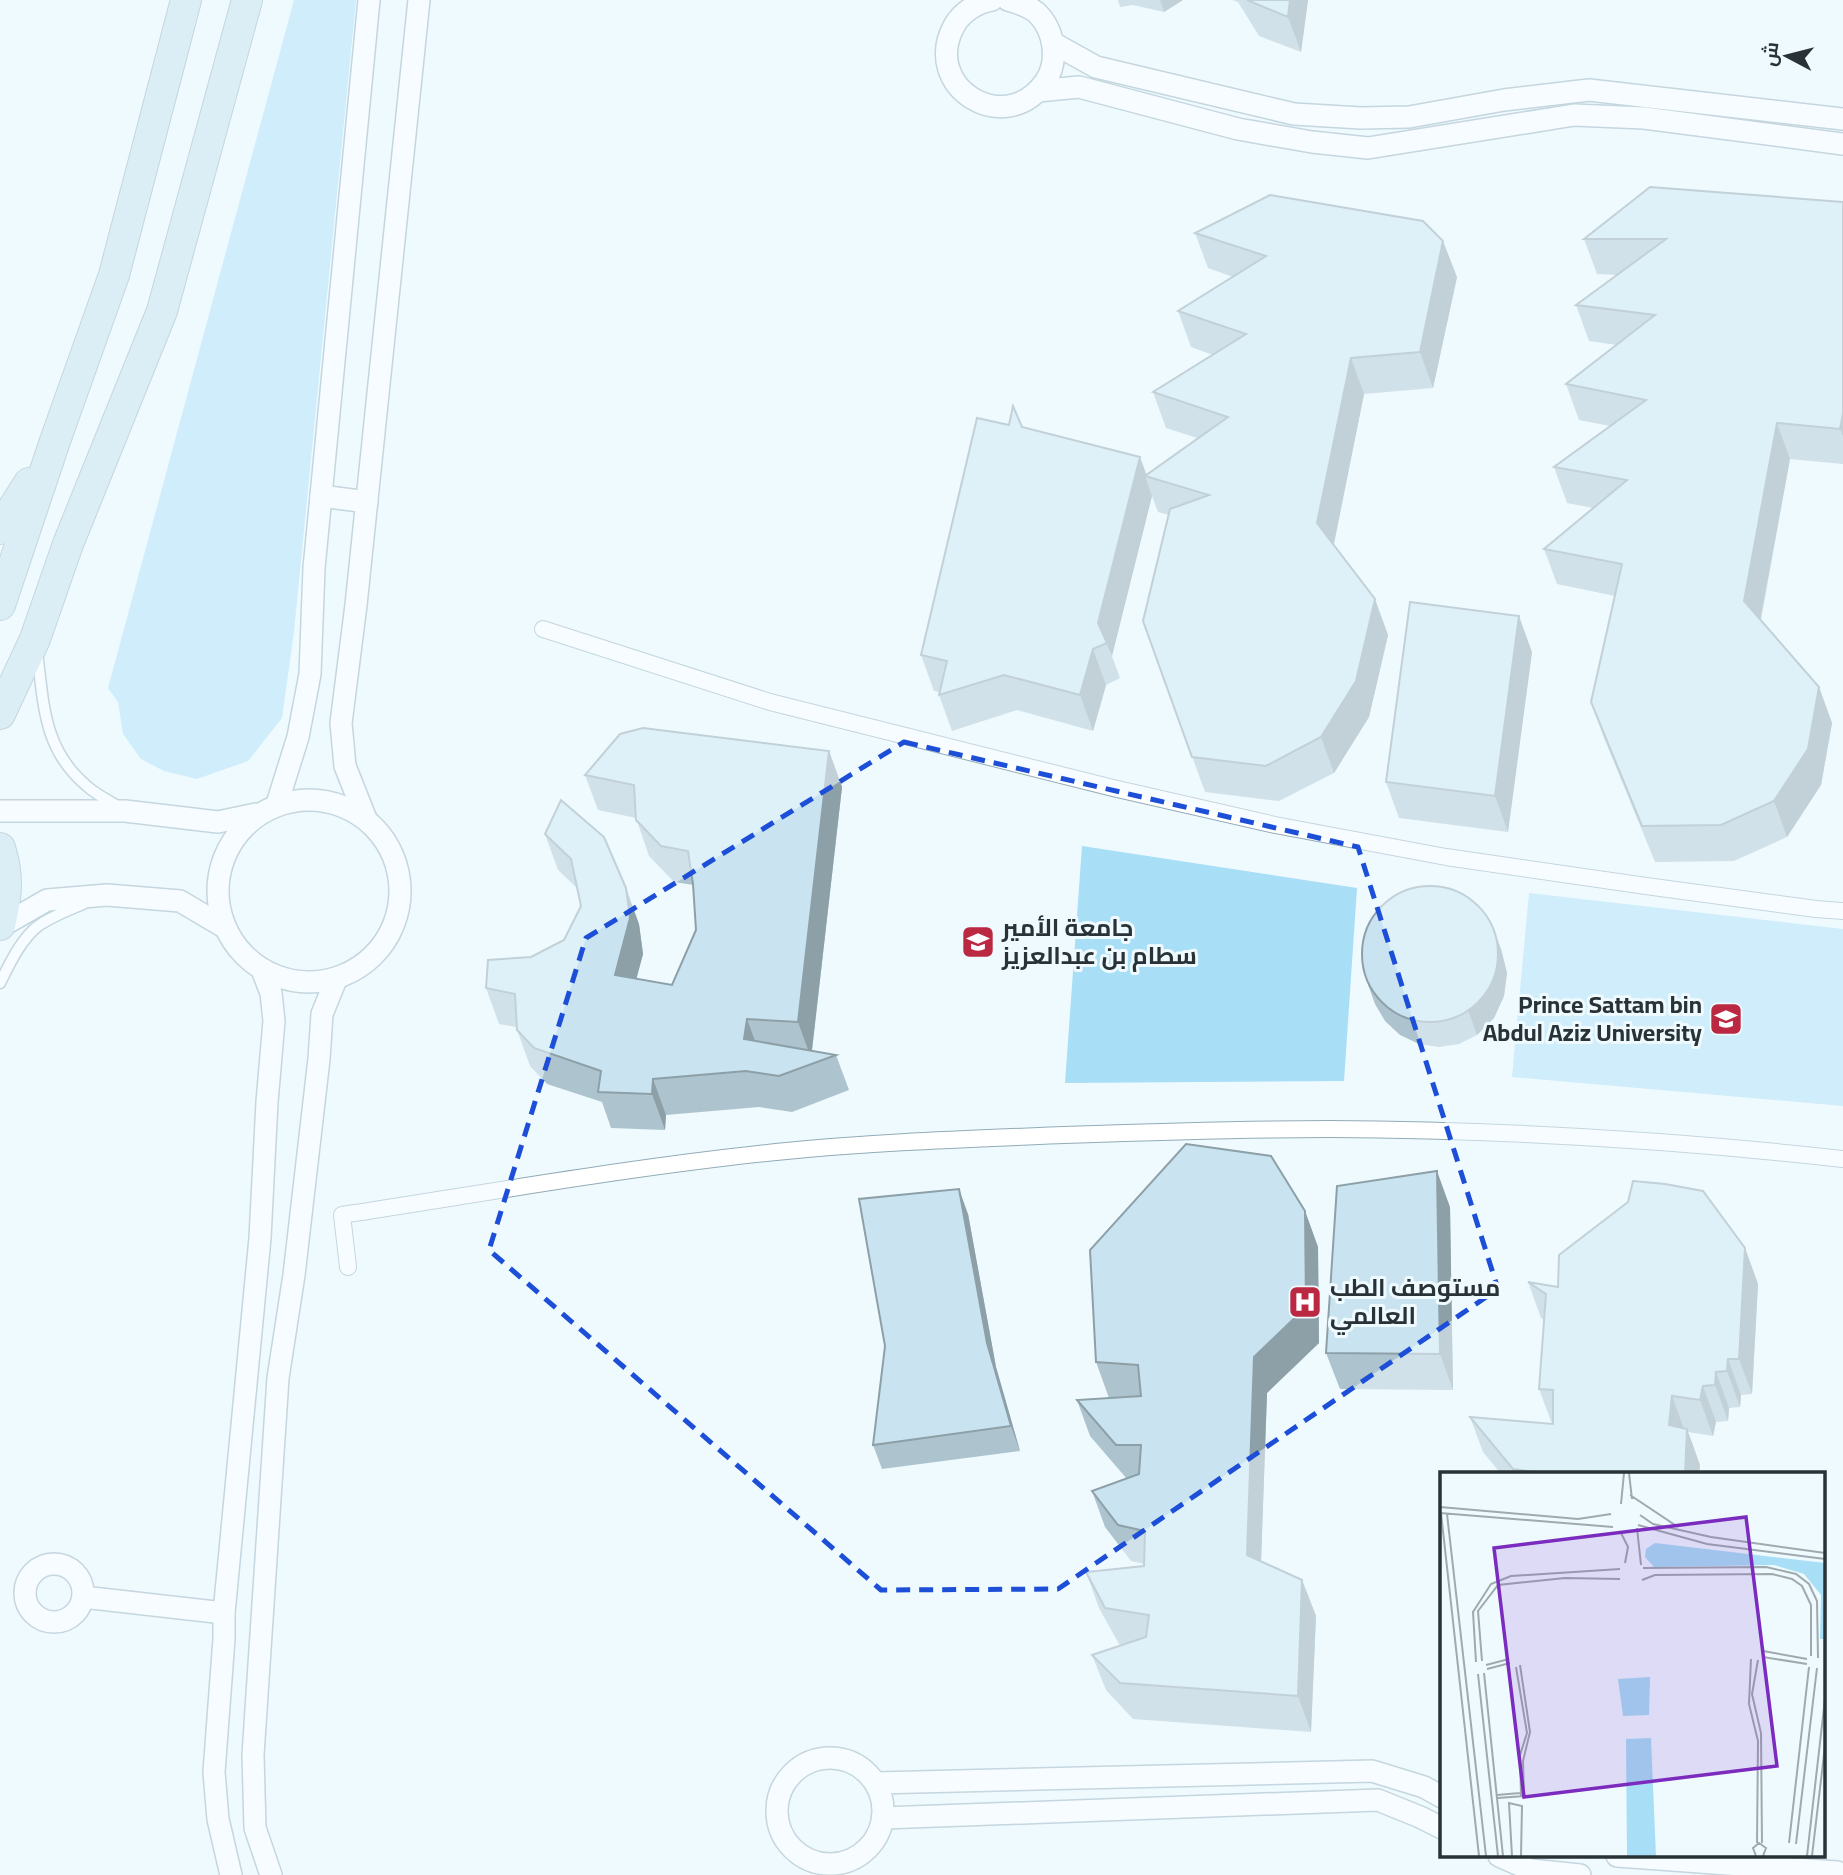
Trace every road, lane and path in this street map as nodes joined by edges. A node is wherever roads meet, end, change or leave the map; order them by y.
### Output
1 (186, 0) edge
2 (247, 0) edge
3 (369, 0) edge
4 (419, 0) edge
5 (989, 0) edge
6 (1008, 0) edge
7 (1035, 6) edge
8 (1053, 43) junction
9 (1038, 91) junction
10 (1843, 118) edge
11 (1843, 144) edge
12 (55, 441) junction
13 (321, 496) junction
14 (367, 502) junction
15 (0, 529) edge
16 (0, 606) edge
17 (543, 629) dead end
18 (35, 639) junction
19 (0, 714) edge
20 (268, 808) junction
21 (0, 811) edge
22 (125, 811) junction
23 (366, 819) junction
24 (0, 848) edge
25 (107, 895) junction
26 (1843, 911) edge
27 (0, 926) edge
28 (224, 927) junction
29 (262, 970) junction
30 (335, 982) junction
31 (0, 983) edge
32 (1843, 1158) edge
33 (348, 1267) dead end
34 (247, 1374) junction
35 (278, 1378) junction
36 (83, 1597) dead end
37 (224, 1613) junction
38 (876, 1783) junction
39 (1440, 1796) edge
40 (883, 1818) junction
41 (1440, 1827) edge
42 (1501, 1857) edge
43 (1629, 1857) edge
44 (854, 1867) edge
45 (819, 1869) edge
46 (1812, 1872) edge
47 (231, 1875) edge
48 (271, 1875) edge
49 (1580, 1875) edge
50 (1837, 1875) edge

1 - 12 main road
2 - 18 main road
3 - 13 street
4 - 14 street
5 - 9 street
6 - 7 street
7 - 8 street
8 - 9 street
8 - 10 street
9 - 11 street
12 - 15 main road
12 - 16 main road
13 - 14 street
13 - 20 street
14 - 23 street
17 - 26 street
18 - 19 main road
18 - 22 lane
20 - 22 street
20 - 23 street
20 - 28 street
21 - 22 street
23 - 30 street
24 - 27 main road
25 - 27 street
25 - 28 street
25 - 31 lane
28 - 29 street
29 - 30 street
29 - 34 street
30 - 35 street
32 - 33 street
34 - 35 street
34 - 37 street
35 - 48 street
36 - 37 street
37 - 47 street
38 - 39 street
38 - 40 street
38 - 45 street
40 - 41 street
40 - 44 street
42 - 49 street
43 - 46 street
44 - 45 street
46 - 50 street

